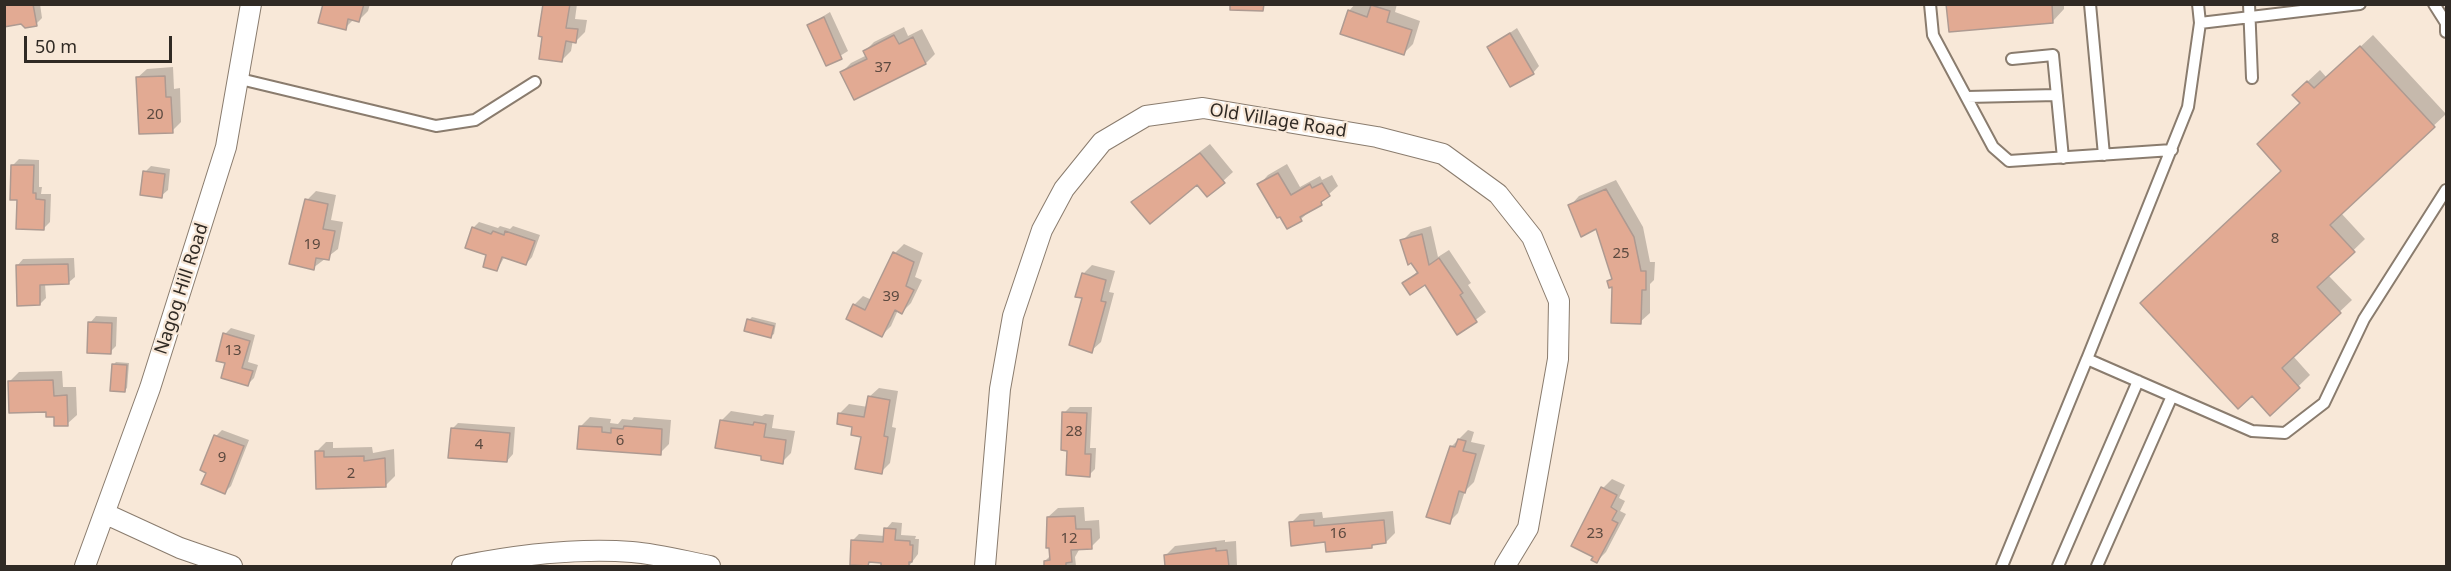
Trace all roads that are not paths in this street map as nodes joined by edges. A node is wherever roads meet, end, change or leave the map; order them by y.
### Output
1 (252, 4) edge
2 (1930, 4) edge
3 (2090, 4) edge
4 (2198, 4) edge
5 (2249, 4) edge
6 (2360, 4) edge
7 (2434, 4) edge
8 (2250, 17) junction
9 (2200, 23) junction
10 (2446, 32) edge
11 (2012, 58) dead end
12 (236, 78) junction
13 (2252, 78) dead end
14 (535, 82) dead end
15 (2057, 95) junction
16 (1967, 97) junction
17 (2172, 150) junction
18 (2104, 156) junction
19 (2063, 158) junction
20 (2445, 195) edge
21 (2087, 359) junction
22 (2138, 381) junction
23 (2172, 396) junction
24 (106, 514) junction
25 (85, 567) edge
26 (232, 567) edge
27 (462, 567) edge
28 (710, 567) edge
29 (985, 567) edge
30 (1505, 567) edge
31 (2002, 567) edge
32 (2058, 567) edge
33 (2097, 567) edge

1 - 12 street, Nagog Hill Road
2 - 16 lane
3 - 18 lane
4 - 9 lane
5 - 8 lane
6 - 8 lane
7 - 10 lane
8 - 9 lane
8 - 13 lane
9 - 17 lane
11 - 15 lane
12 - 14 lane
12 - 24 street, Nagog Hill Road
15 - 16 lane
15 - 19 lane
16 - 19 lane
17 - 18 lane
17 - 21 lane
18 - 19 lane
20 - 23 lane
21 - 22 lane
21 - 31 lane
22 - 23 lane
22 - 32 lane
23 - 33 lane
24 - 25 street, Nagog Hill Road
24 - 26 street
27 - 28 street
29 - 30 street, Old Village Road

